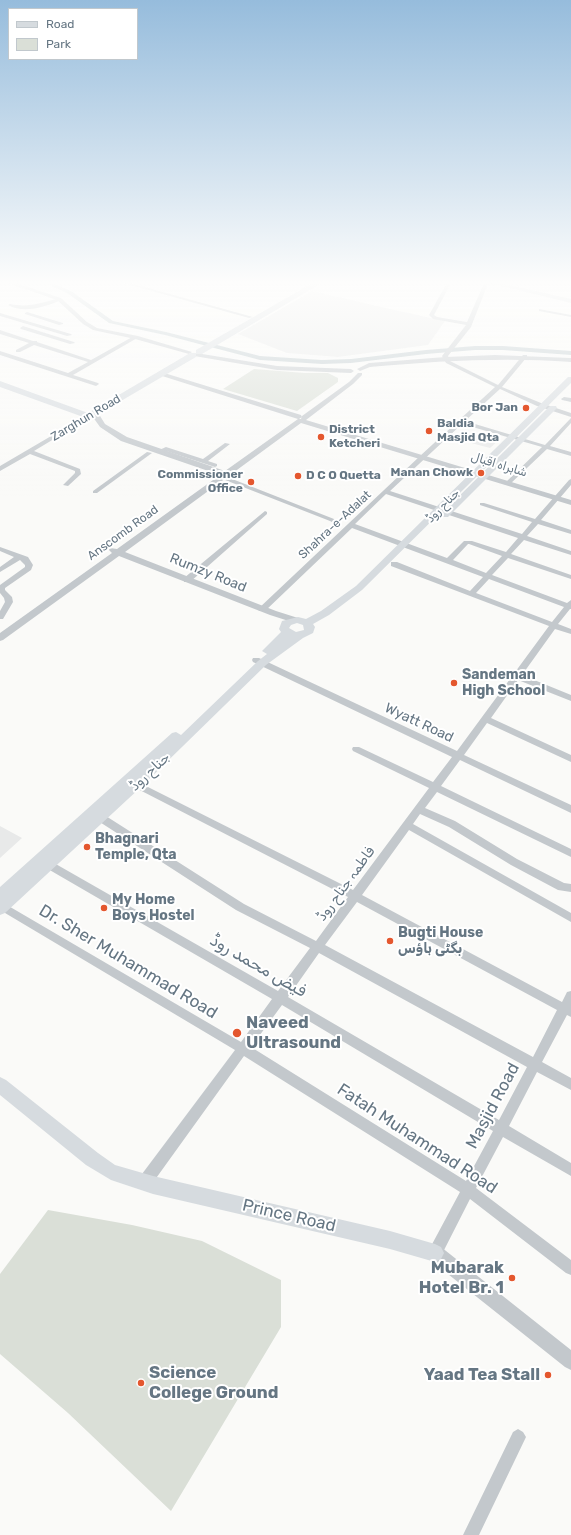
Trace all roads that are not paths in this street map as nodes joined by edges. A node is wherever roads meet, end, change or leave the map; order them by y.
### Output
1 (0, 353) edge
2 (63, 353) edge
3 (108, 353) edge
4 (194, 353) junction
5 (448, 353) edge
6 (525, 356) junction
7 (445, 359) junction
8 (571, 360) edge
9 (92, 362) junction
10 (369, 365) junction
11 (335, 368) junction
12 (357, 371) junction
13 (161, 374) junction
14 (69, 375) junction
15 (0, 379) edge
16 (571, 379) edge
17 (0, 384) edge
18 (96, 384) dead end
19 (499, 387) junction
20 (571, 391) edge
21 (567, 399) edge
22 (547, 408) junction
23 (90, 413) junction
24 (571, 415) edge
25 (301, 418) junction
26 (571, 420) edge
27 (461, 422) junction
28 (512, 437) junction
29 (522, 440) junction
30 (227, 444) dead end
31 (546, 447) junction
32 (160, 451) junction
33 (31, 452) junction
34 (149, 453) junction
35 (570, 453) edge
36 (423, 456) junction
37 (204, 461) junction
38 (0, 462) edge
39 (215, 465) dead end
40 (0, 469) edge
41 (481, 473) junction
42 (222, 475) junction
43 (571, 481) edge
44 (509, 482) junction
45 (66, 485) dead end
46 (95, 492) dead end
47 (386, 492) junction
48 (557, 497) junction
49 (571, 499) edge
50 (571, 503) edge
51 (482, 504) dead end
52 (444, 511) junction
53 (265, 513) dead end
54 (332, 520) dead end
55 (538, 521) junction
56 (351, 525) junction
57 (571, 532) edge
58 (523, 537) junction
59 (407, 546) junction
60 (0, 549) edge
61 (112, 553) junction
62 (571, 553) edge
63 (507, 555) junction
64 (19, 557) junction
65 (448, 562) junction
66 (394, 564) junction
67 (0, 570) edge
68 (487, 576) junction
69 (571, 577) edge
70 (187, 580) junction
71 (471, 594) junction
72 (570, 605) edge
73 (262, 609) junction
74 (0, 617) edge
75 (295, 620) junction
76 (554, 626) junction
77 (286, 629) junction
78 (0, 630) edge
79 (305, 630) junction
80 (571, 632) edge
81 (0, 638) edge
82 (259, 662) junction
83 (517, 676) junction
84 (571, 698) edge
85 (486, 719) junction
86 (356, 749) dead end
87 (458, 756) junction
88 (571, 759) edge
89 (132, 782) junction
90 (435, 788) junction
91 (571, 809) edge
92 (419, 810) junction
93 (96, 815) junction
94 (407, 825) junction
95 (571, 853) edge
96 (43, 862) junction
97 (571, 888) edge
98 (355, 896) junction
99 (1, 904) edge
100 (571, 918) edge
101 (318, 947) junction
102 (571, 996) edge
103 (280, 998) junction
104 (568, 1010) edge
105 (241, 1047) junction
106 (534, 1064) junction
107 (571, 1084) edge
108 (0, 1085) edge
109 (501, 1128) junction
110 (571, 1170) edge
111 (144, 1183) junction
112 (469, 1190) junction
113 (435, 1253) junction
114 (571, 1268) edge
115 (571, 1361) edge
116 (518, 1437) dead end
117 (471, 1535) edge

1 - 14 street
2 - 9 street
3 - 9 street
4 - 11 street
4 - 12 street
4 - 13 main road, Zarghun Road
4 - 23 main road, Zarghun Road
5 - 7 street
6 - 7 street
6 - 8 street
6 - 19 street, Shahra-e-Adalat
7 - 10 street
7 - 12 street
7 - 19 street
9 - 14 street
10 - 11 street
10 - 12 street
11 - 12 street
12 - 25 street, Anscomb Road
13 - 23 main road, Zarghun Road
13 - 25 street, شاہراہ اقبال
14 - 18 street
15 - 23 main road
16 - 22 main road, جناح روڈ
17 - 23 main road
19 - 22 street
19 - 27 street, Shahra-e-Adalat
20 - 21 main road, جناح روڈ
21 - 22 main road, جناح روڈ
22 - 24 street
22 - 28 main road, جناح روڈ
22 - 29 main road, جناح روڈ
23 - 32 street
23 - 33 street, Zarghun Road
23 - 34 street
23 - 38 street, Zarghun Road
25 - 36 street, شاہراہ اقبال
25 - 42 street, Anscomb Road
26 - 31 street
27 - 28 street
27 - 36 street, Shahra-e-Adalat
28 - 29 street
28 - 41 main road, جناح روڈ
29 - 31 street
29 - 41 main road, جناح روڈ
30 - 37 street
31 - 35 street
31 - 44 street
32 - 37 street
32 - 42 street
33 - 40 street, Zarghun Road
33 - 45 street
34 - 42 street
34 - 46 street
36 - 41 street, شاہراہ اقبال
36 - 47 street, Shahra-e-Adalat
37 - 39 street
41 - 44 street, شاہراہ اقبال
41 - 52 main road, جناح روڈ
42 - 54 street
42 - 61 street, Anscomb Road
43 - 48 street
44 - 48 street, شاہراہ اقبال
47 - 52 street
47 - 56 street, Shahra-e-Adalat
48 - 49 street, شاہراہ اقبال
48 - 50 street, شاہراہ اقبال
48 - 55 street
51 - 55 street
52 - 58 street
52 - 59 main road, جناح روڈ
53 - 70 street
55 - 57 street
55 - 58 street
56 - 59 street
56 - 73 street, Shahra-e-Adalat
58 - 62 street
58 - 63 street
59 - 65 street
59 - 66 main road, جناح روڈ
59 - 79 main road, جناح روڈ
60 - 64 street
61 - 70 street, Rumzy Road
61 - 77 street, Rumzy Road
61 - 78 street, Anscomb Road
61 - 81 street, Anscomb Road
63 - 65 street
63 - 68 street
63 - 69 street
64 - 67 street
64 - 74 street
65 - 68 street
66 - 71 street
66 - 79 main road, جناح روڈ
68 - 71 street
68 - 72 street
70 - 73 street, Rumzy Road
71 - 76 street
72 - 76 street, فاطمہ جناح روڈ
73 - 75 street, Rumzy Road
75 - 77 main road, جناح روڈ
75 - 79 main road
76 - 80 street
76 - 83 street, فاطمہ جناح روڈ
77 - 79 main road
77 - 82 main road, جناح روڈ
79 - 82 main road, جناح روڈ
82 - 87 street, Wyatt Road
82 - 89 main road, جناح روڈ
83 - 84 street
83 - 85 street, فاطمہ جناح روڈ
85 - 87 street, فاطمہ جناح روڈ
85 - 88 street
86 - 90 street
87 - 90 street, فاطمہ جناح روڈ
87 - 91 street, Wyatt Road
89 - 93 main road, جناح روڈ
89 - 98 street
90 - 92 street, فاطمہ جناح روڈ
90 - 95 street
92 - 94 street, فاطمہ جناح روڈ
92 - 97 street
93 - 96 main road, جناح روڈ
93 - 101 street
94 - 98 street, فاطمہ جناح روڈ
94 - 100 street
96 - 99 main road, جناح روڈ
96 - 103 street, فیض محمد روڈ
98 - 101 street, فاطمہ جناح روڈ
98 - 104 street
99 - 105 street, Dr. Sher Muhammad Road
101 - 103 street, فاطمہ جناح روڈ
101 - 106 street
102 - 104 street, Masjid Road
103 - 105 street, فاطمہ جناح روڈ
103 - 109 street, فیض محمد روڈ
104 - 106 street, Masjid Road
105 - 111 street, فاطمہ جناح روڈ
105 - 112 street, Fatah Muhammad Road
106 - 107 street
106 - 109 street, Masjid Road
108 - 111 main road, Prince Road
109 - 110 street, فیض محمد روڈ
109 - 112 street, Masjid Road
111 - 113 main road, Prince Road
112 - 113 street, Masjid Road
112 - 114 street, Fatah Muhammad Road
113 - 115 street, Prince Road
116 - 117 street

